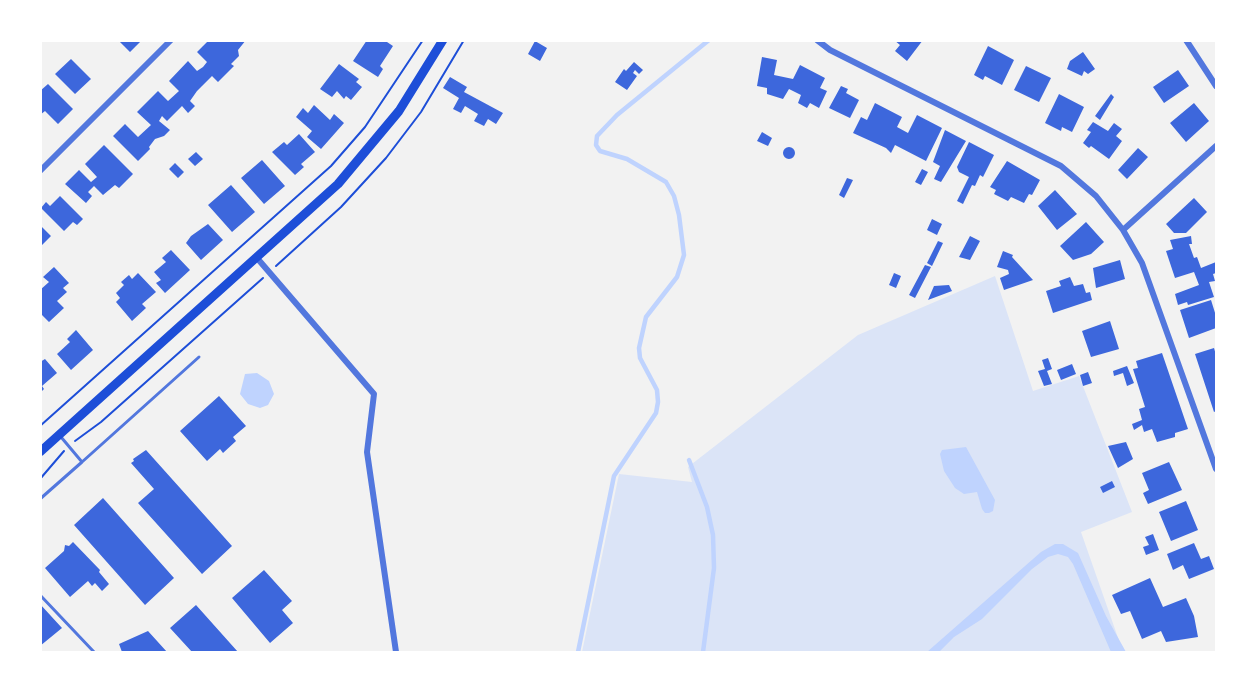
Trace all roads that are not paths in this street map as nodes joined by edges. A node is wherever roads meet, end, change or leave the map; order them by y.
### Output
1 (171, 40) edge
2 (443, 40) edge
3 (817, 40) edge
4 (1186, 40) edge
5 (1216, 86) edge
6 (1216, 146) edge
7 (40, 171) edge
8 (1123, 230) junction
9 (257, 258) junction
10 (199, 357) dead end
11 (59, 435) junction
12 (40, 452) edge
13 (82, 462) junction
14 (1216, 469) edge
15 (40, 499) edge
16 (40, 595) edge
17 (87, 651) edge
18 (94, 652) edge
19 (396, 652) edge

1 - 7 street
2 - 9 main road
3 - 8 street
4 - 5 street
6 - 8 street
8 - 14 street
9 - 11 main road
9 - 19 street
10 - 13 lane
11 - 12 main road
11 - 13 lane
13 - 15 lane
16 - 17 lane
17 - 18 lane

